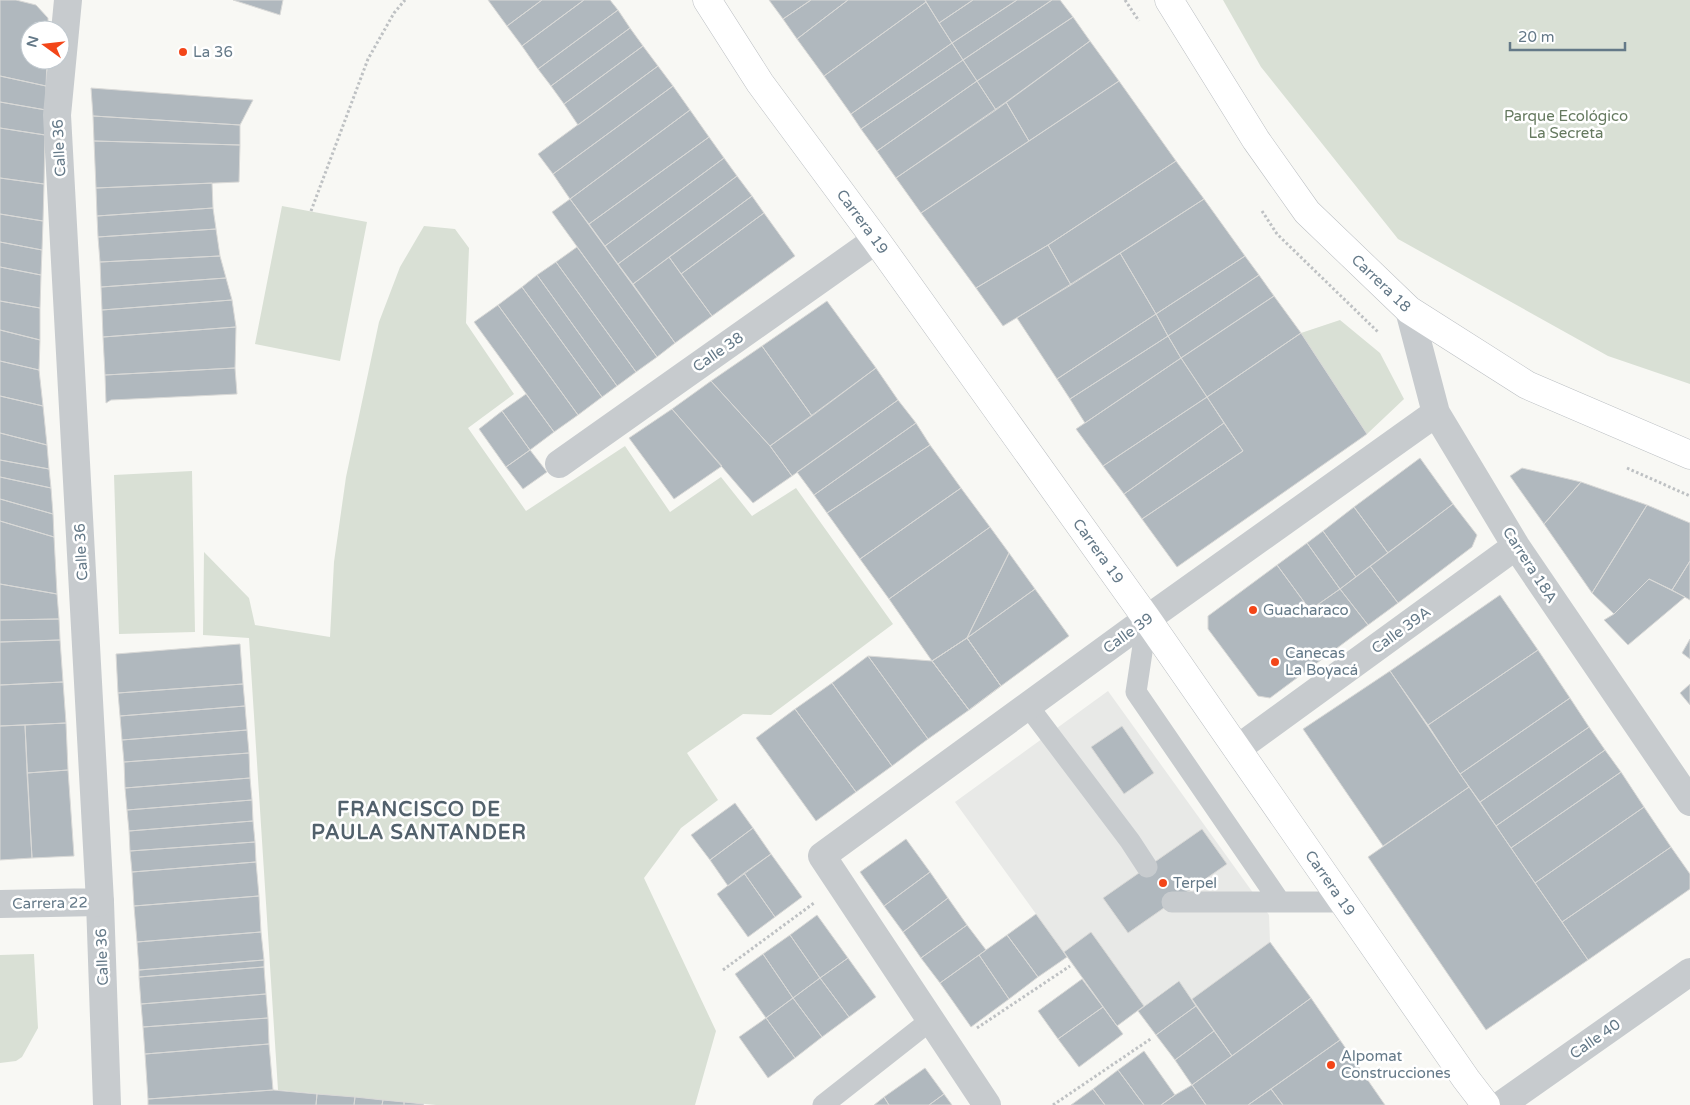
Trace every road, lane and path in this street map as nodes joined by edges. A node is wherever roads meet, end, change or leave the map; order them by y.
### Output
1 (68, 0) edge
2 (405, 0) edge
3 (707, 0) edge
4 (1169, 0) edge
5 (311, 211) dead end
6 (876, 240) junction
7 (1409, 310) junction
8 (1436, 414) junction
9 (1690, 456) edge
10 (559, 464) dead end
11 (1516, 546) junction
12 (1147, 619) junction
13 (1028, 706) junction
14 (1237, 749) junction
15 (1690, 802) edge
16 (1147, 867) dead end
17 (840, 883) junction
18 (100, 902) junction
19 (1172, 902) dead end
20 (1280, 902) junction
21 (1343, 902) junction
22 (0, 904) edge
23 (1070, 966) dead end
24 (723, 970) dead end
25 (1690, 972) edge
26 (931, 1020) junction
27 (1152, 1038) dead end
28 (949, 1047) junction
29 (106, 1105) edge
30 (823, 1105) edge
31 (987, 1105) edge
32 (1052, 1105) edge
33 (1486, 1105) edge
34 (1501, 1105) edge

1 - 18 street, Calle 36
2 - 5 path
3 - 6 main road, Carrera 19
4 - 7 main road, Carrera 18
6 - 10 street, Calle 38
6 - 12 main road, Carrera 19
7 - 8 street, Carrera 18A
7 - 9 main road, Carrera 18
8 - 11 street, Carrera 18A
8 - 12 street, Calle 39
11 - 14 street, Calle 39A
11 - 15 street, Carrera 18A
12 - 13 street, Calle 39
12 - 14 main road, Carrera 19
12 - 20 lane
13 - 16 lane
13 - 17 street, Calle 39
14 - 21 main road, Carrera 19
17 - 24 path
17 - 26 street
18 - 22 street, Carrera 22
18 - 29 street, Calle 36
19 - 20 lane
20 - 21 lane
21 - 33 main road, Carrera 19
23 - 28 path
25 - 34 street, Calle 40
26 - 28 street
26 - 30 lane
27 - 32 path
28 - 31 street

